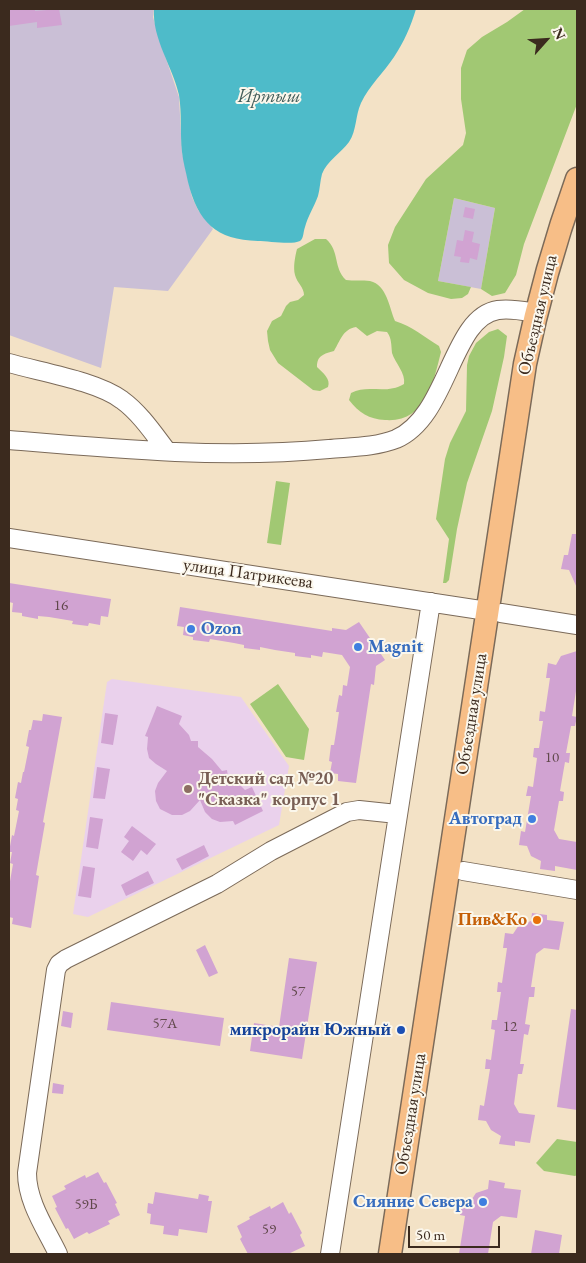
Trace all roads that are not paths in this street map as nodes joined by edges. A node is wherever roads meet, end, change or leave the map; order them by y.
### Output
1 (577, 179) edge
2 (577, 221) edge
3 (543, 315) junction
4 (9, 363) edge
5 (9, 440) edge
6 (168, 451) junction
7 (9, 538) edge
8 (431, 602) junction
9 (494, 612) junction
10 (577, 625) edge
11 (397, 814) junction
12 (456, 870) junction
13 (577, 890) edge
14 (58, 1254) edge
15 (330, 1254) edge
16 (390, 1254) edge
17 (404, 1254) edge

1 - 3 main road, Объездная улица
2 - 3 main road, Объездная улица
3 - 6 street
3 - 9 main road, Объездная улица
4 - 6 street
5 - 6 street
7 - 8 street, улица Патрикеева
8 - 9 street, улица Патрикеева
8 - 11 street
9 - 10 street, улица Патрикеева
9 - 12 main road, Объездная улица
11 - 14 street
11 - 15 street
12 - 13 street
12 - 16 main road, Объездная улица
12 - 17 main road, Объездная улица

